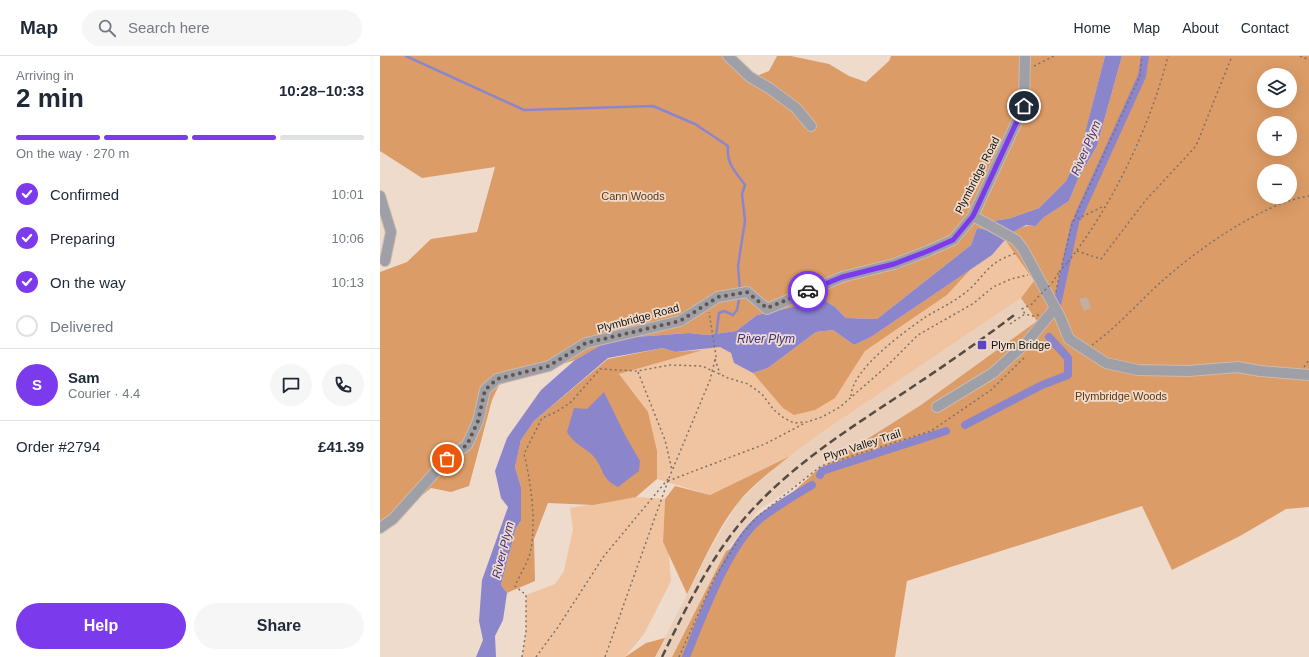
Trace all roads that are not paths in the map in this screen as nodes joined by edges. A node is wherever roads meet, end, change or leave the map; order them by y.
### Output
1 (728, 56) edge
2 (1025, 56) edge
3 (811, 126) dead end
4 (380, 196) edge
5 (973, 216) junction
6 (385, 261) dead end
7 (1055, 303) junction
8 (1309, 375) edge
9 (937, 407) dead end
10 (380, 528) edge

1 - 3 street
2 - 5 street, Plymbridge Road
4 - 6 street
5 - 7 street
5 - 10 street, Plymbridge Road
7 - 8 street
7 - 9 street

